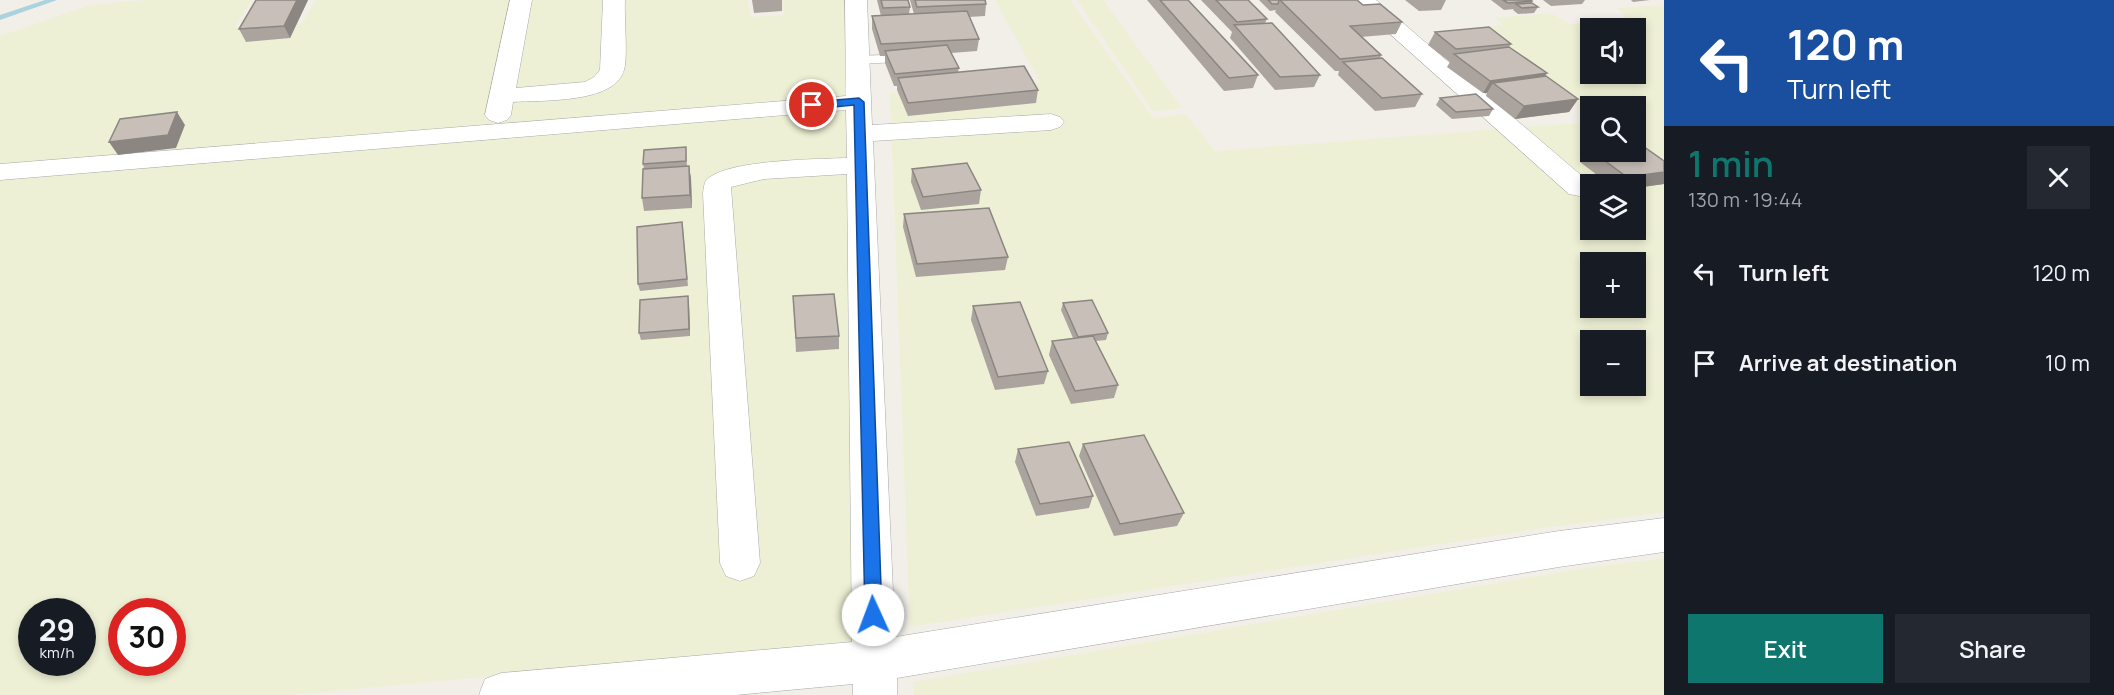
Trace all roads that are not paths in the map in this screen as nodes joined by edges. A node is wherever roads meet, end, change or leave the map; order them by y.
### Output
1 (521, 0) edge
2 (614, 0) edge
3 (856, 0) edge
4 (1363, 0) edge
5 (925, 57) edge
6 (858, 60) junction
7 (859, 102) junction
8 (1052, 122) dead end
9 (860, 150) junction
10 (0, 172) edge
11 (1579, 188) dead end
12 (1664, 535) edge
13 (740, 563) dead end
14 (875, 678) edge
15 (501, 695) edge

1 - 2 street
3 - 6 street
4 - 11 street
5 - 6 lane
6 - 7 street
7 - 9 street
7 - 10 street
8 - 9 street
9 - 13 street
9 - 14 street
12 - 14 street
14 - 15 street

